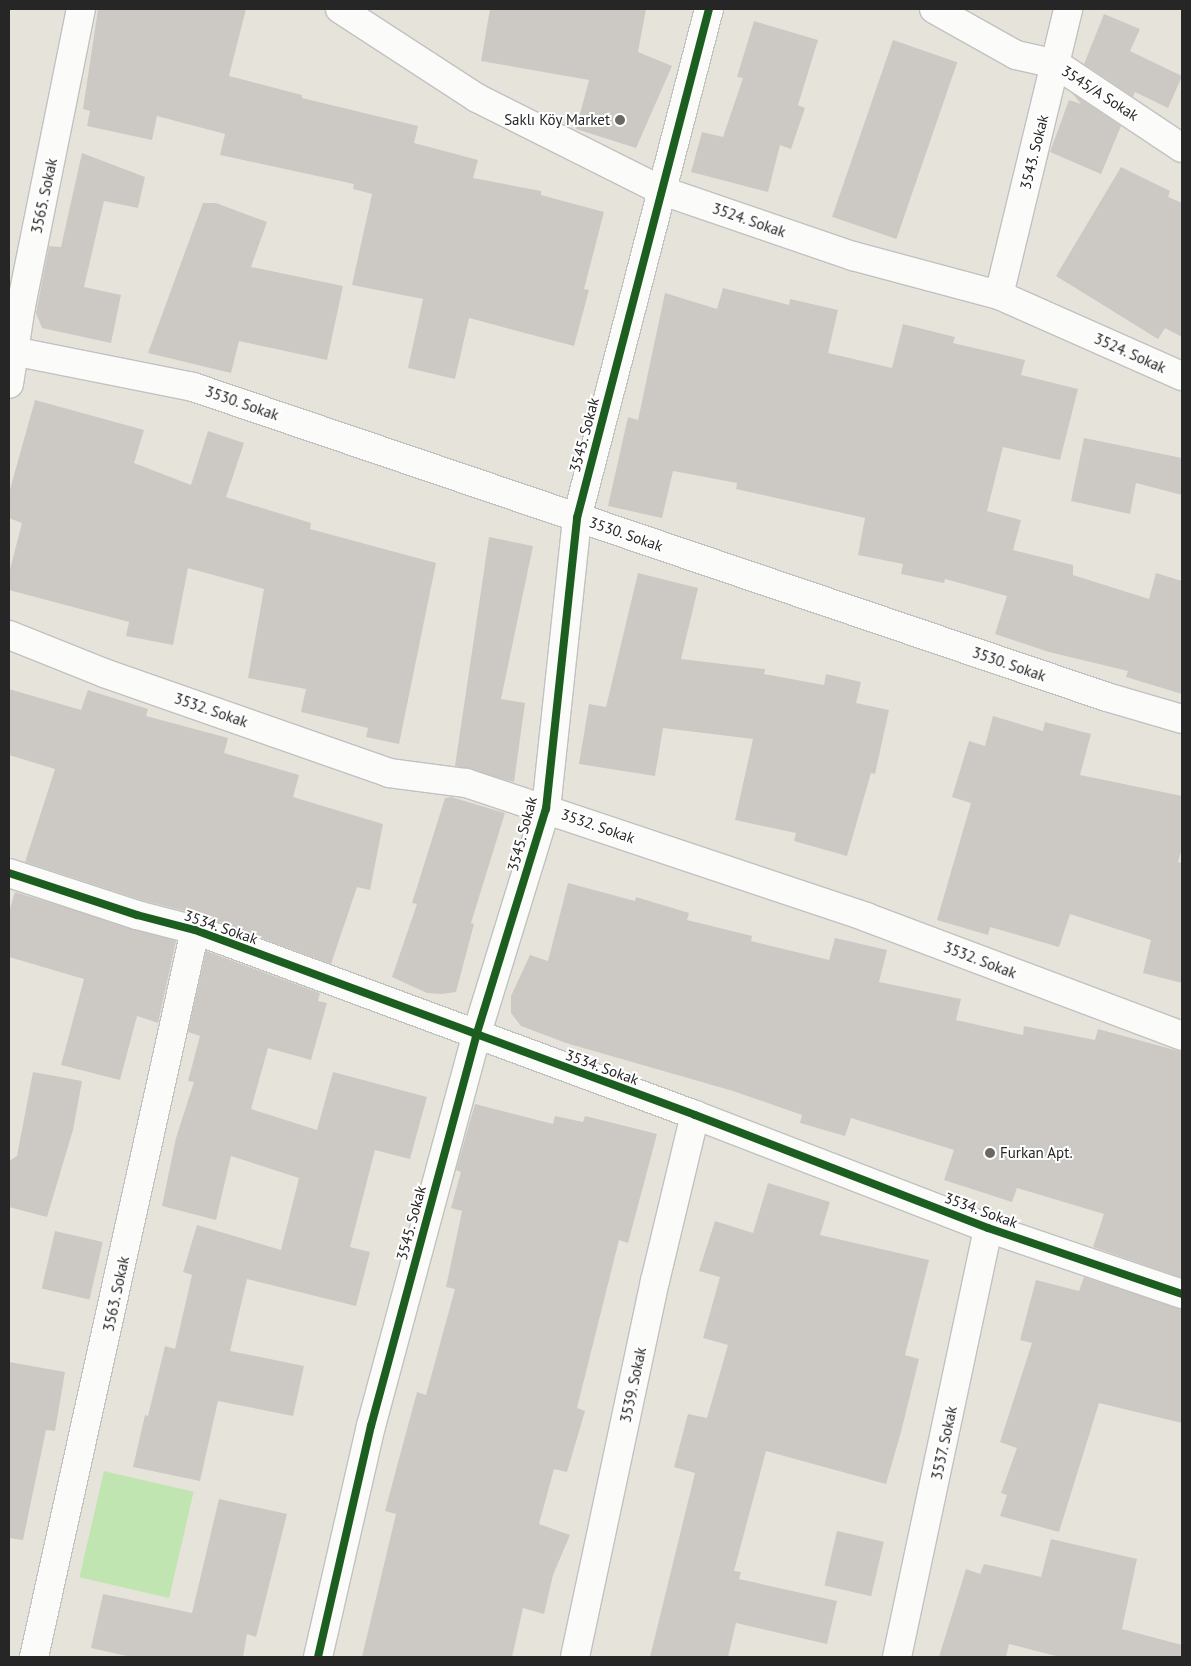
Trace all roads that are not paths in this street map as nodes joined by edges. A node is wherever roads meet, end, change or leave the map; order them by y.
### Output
1 (81, 9) edge
2 (340, 9) edge
3 (709, 9) edge
4 (934, 9) edge
5 (1068, 9) edge
6 (1056, 64) junction
7 (1182, 148) edge
8 (663, 191) junction
9 (999, 295) junction
10 (11, 349) edge
11 (1182, 376) edge
12 (9, 384) edge
13 (576, 518) junction
14 (9, 635) edge
15 (1182, 719) edge
16 (546, 809) junction
17 (9, 873) edge
18 (195, 930) junction
19 (476, 1036) junction
20 (1182, 1036) edge
21 (695, 1115) junction
22 (988, 1228) junction
23 (1182, 1294) edge
24 (34, 1657) edge
25 (318, 1657) edge
26 (575, 1657) edge
27 (897, 1657) edge

1 - 10 street, 3565. Sokak
2 - 8 street, 3524. Sokak
3 - 8 street, 3545. Sokak
4 - 6 street, 3545/A Sokak
5 - 6 street, 3543. Sokak
6 - 7 street, 3545/A Sokak
6 - 9 street, 3543. Sokak
8 - 9 street, 3524. Sokak
8 - 13 street, 3545. Sokak
9 - 11 street, 3524. Sokak
10 - 12 street, 3565. Sokak
10 - 13 street, 3530. Sokak
13 - 15 street, 3530. Sokak
13 - 16 street, 3545. Sokak
14 - 16 street, 3532. Sokak
16 - 19 street, 3545. Sokak
16 - 20 street, 3532. Sokak
17 - 18 street, 3534. Sokak
18 - 19 street, 3534. Sokak
18 - 24 street, 3563. Sokak
19 - 21 street, 3534. Sokak
19 - 25 street, 3545. Sokak
21 - 22 street, 3534. Sokak
21 - 26 street, 3539. Sokak
22 - 23 street, 3534. Sokak
22 - 27 street, 3537. Sokak

